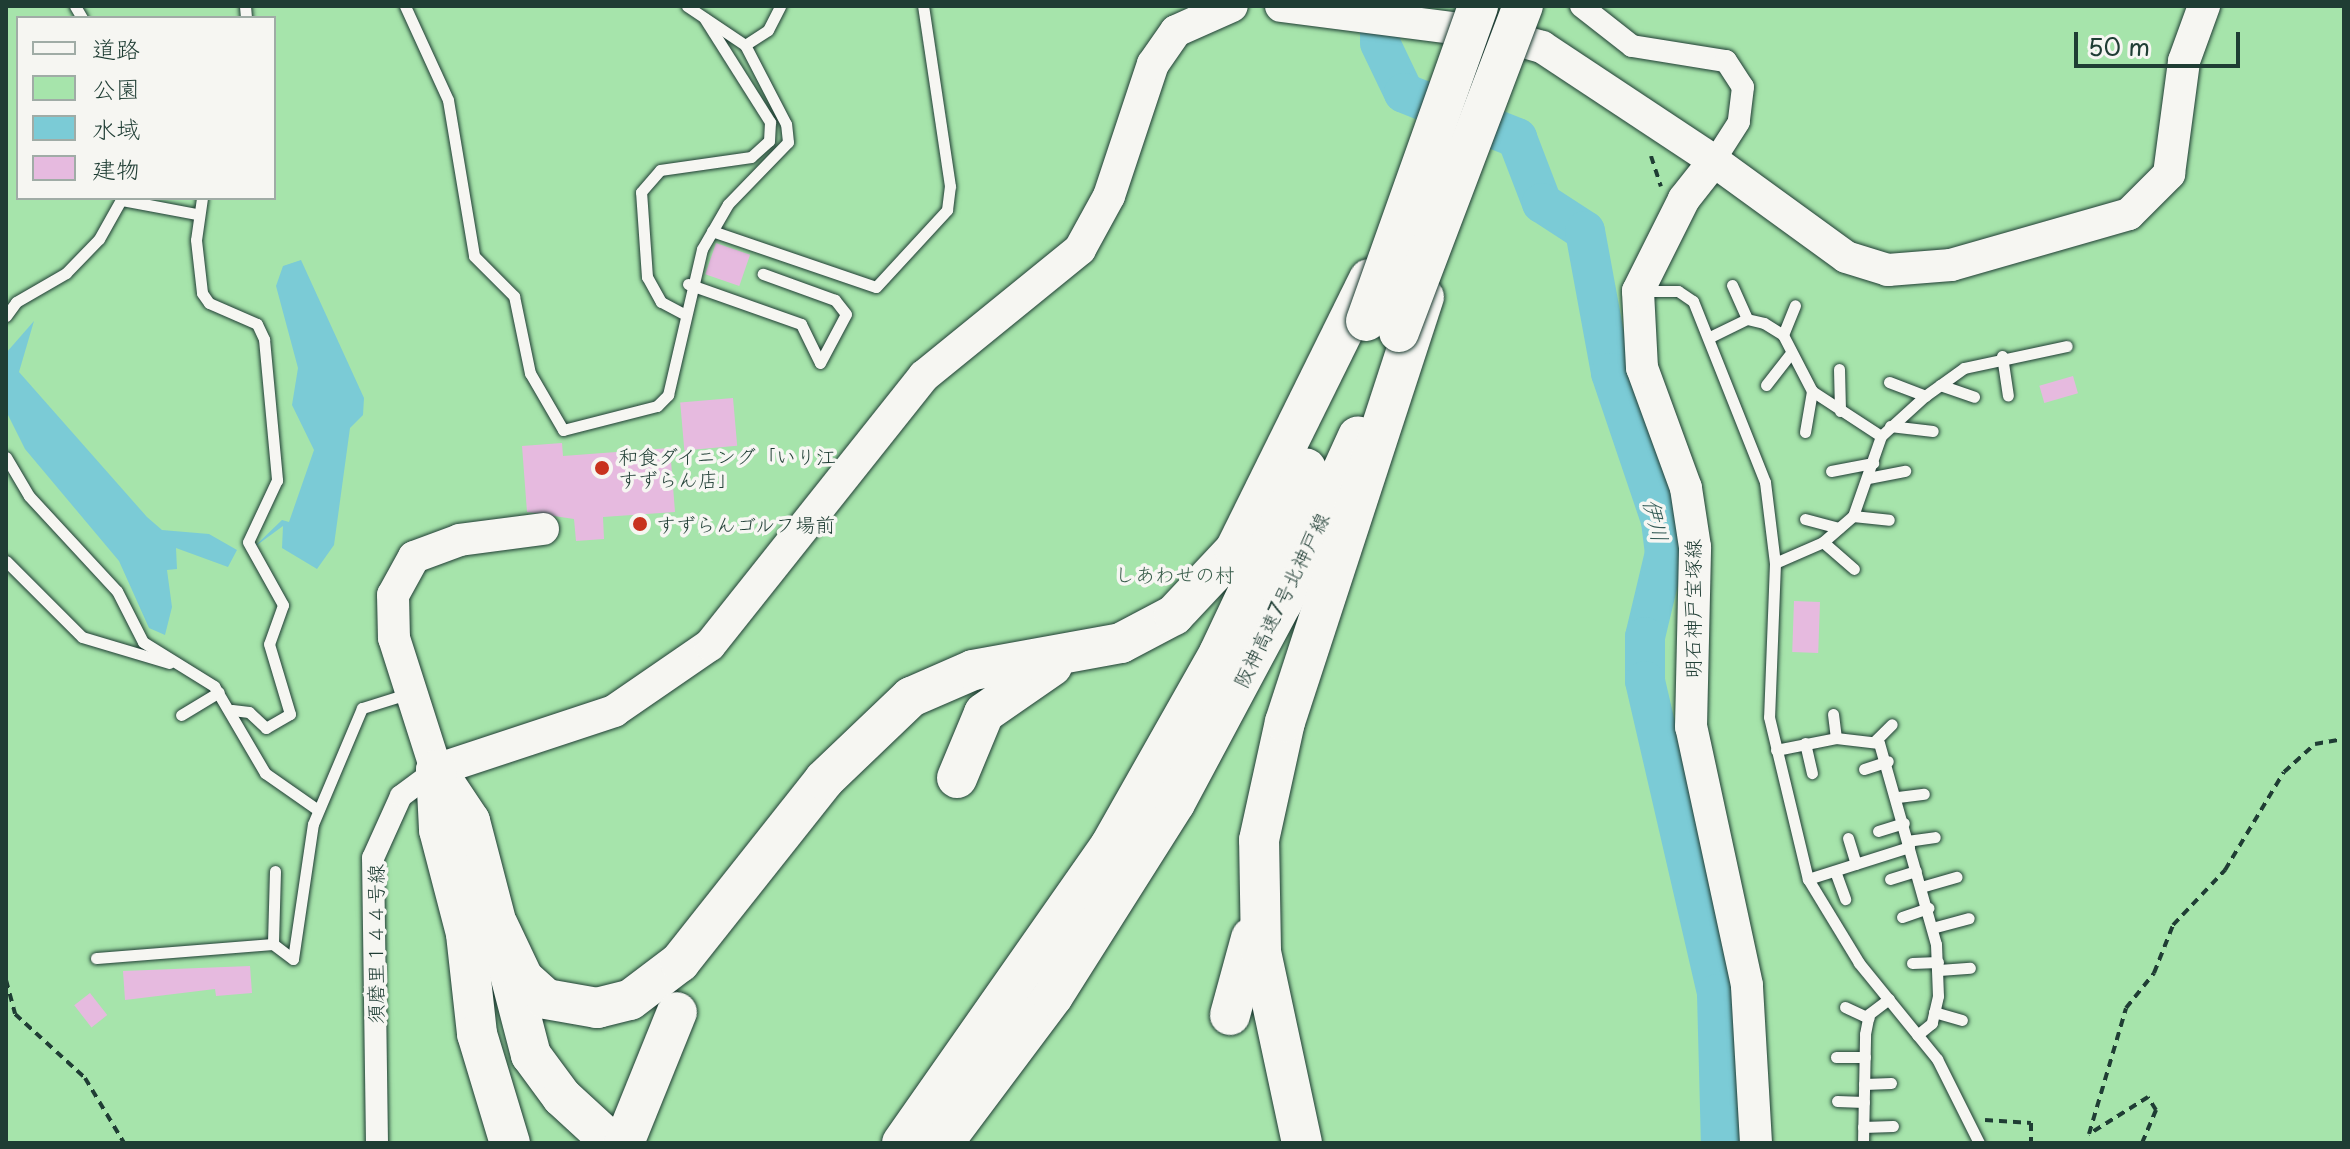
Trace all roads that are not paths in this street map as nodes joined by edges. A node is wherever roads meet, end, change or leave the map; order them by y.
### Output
1 (405, 6) edge
2 (687, 6) edge
3 (780, 6) edge
4 (923, 6) edge
5 (1232, 6) edge
6 (1281, 6) edge
7 (1478, 6) edge
8 (1523, 6) edge
9 (1581, 6) edge
10 (2204, 6) edge
11 (702, 13) junction
12 (745, 45) junction
13 (1714, 161) junction
14 (121, 200) edge
15 (127, 200) edge
16 (201, 200) edge
17 (196, 214) junction
18 (712, 231) junction
19 (763, 274) dead end
20 (688, 284) junction
21 (1732, 285) dead end
22 (1638, 291) junction
23 (11, 301) edge
24 (1795, 305) dead end
25 (682, 313) junction
26 (6, 316) edge
27 (1747, 319) junction
28 (1383, 327) junction
29 (1783, 335) junction
30 (1712, 336) junction
31 (2067, 346) dead end
32 (1791, 353) junction
33 (2002, 356) junction
34 (1839, 369) dead end
35 (1889, 382) dead end
36 (1766, 385) dead end
37 (1940, 385) junction
38 (1812, 391) junction
39 (1925, 396) junction
40 (2008, 396) dead end
41 (1974, 397) dead end
42 (1840, 411) junction
43 (1890, 426) junction
44 (1933, 431) dead end
45 (1805, 432) dead end
46 (1881, 436) junction
47 (6, 457) edge
48 (1873, 463) junction
49 (1831, 471) dead end
50 (1905, 471) dead end
51 (1868, 478) junction
52 (1853, 516) junction
53 (1805, 519) dead end
54 (1889, 520) dead end
55 (1839, 528) junction
56 (543, 529) dead end
57 (1823, 542) junction
58 (6, 561) edge
59 (1775, 563) junction
60 (1854, 569) dead end
61 (1081, 653) junction
62 (181, 666) junction
63 (219, 692) junction
64 (410, 693) junction
65 (232, 710) junction
66 (1833, 714) dead end
67 (181, 715) dead end
68 (1892, 724) dead end
69 (1836, 738) junction
70 (1874, 742) junction
71 (1805, 743) junction
72 (1776, 750) junction
73 (1888, 761) junction
74 (1864, 769) dead end
75 (436, 770) junction
76 (1812, 773) dead end
77 (957, 778) dead end
78 (1924, 794) dead end
79 (1898, 797) junction
80 (318, 810) junction
81 (1904, 823) junction
82 (1878, 831) dead end
83 (1935, 837) dead end
84 (1848, 838) dead end
85 (1908, 844) junction
86 (1856, 864) junction
87 (275, 871) dead end
88 (1835, 871) junction
89 (1916, 871) junction
90 (1957, 877) dead end
91 (1808, 879) junction
92 (1890, 879) dead end
93 (1921, 887) junction
94 (1845, 899) dead end
95 (1255, 906) junction
96 (1928, 908) junction
97 (1902, 917) dead end
98 (1969, 918) dead end
99 (1932, 928) junction
100 (482, 929) junction
101 (273, 944) junction
102 (96, 958) dead end
103 (1912, 963) dead end
104 (1938, 966) junction
105 (1970, 968) dead end
106 (1889, 999) junction
107 (1845, 1007) dead end
108 (677, 1012) dead end
109 (1934, 1012) junction
110 (1230, 1015) dead end
111 (1869, 1018) junction
112 (1962, 1020) dead end
113 (1917, 1035) junction
114 (1836, 1057) dead end
115 (1865, 1057) junction
116 (1891, 1083) dead end
117 (1864, 1084) junction
118 (1837, 1101) dead end
119 (1864, 1102) junction
120 (1893, 1126) dead end
121 (1863, 1127) junction
122 (589, 1134) edge
123 (377, 1143) edge
124 (510, 1143) edge
125 (624, 1143) edge
126 (902, 1143) edge
127 (943, 1143) edge
128 (1302, 1143) edge
129 (1756, 1143) edge
130 (1863, 1143) edge
131 (1979, 1143) edge

1 - 25 lane
2 - 11 lane
3 - 12 lane
4 - 18 lane
5 - 75 street
6 - 13 street
7 - 28 highway, 阪神高速7号北神戸線, bridge
8 - 28 highway, 阪神高速7号北神戸線, bridge
9 - 13 street
10 - 13 street
11 - 12 lane
11 - 25 lane
12 - 18 lane
13 - 22 street, 明石神戸宝塚線
14 - 23 lane
15 - 17 lane
16 - 17 lane
17 - 65 lane
18 - 20 lane
19 - 20 lane
20 - 25 lane
21 - 27 lane
22 - 30 lane
22 - 129 street, 明石神戸宝塚線
23 - 26 lane
24 - 29 lane
27 - 29 lane
27 - 30 lane
28 - 61 highway
28 - 95 highway
28 - 126 highway, 阪神高速7号北神戸線
28 - 127 highway, 阪神高速7号北神戸線
29 - 32 lane
30 - 59 lane
31 - 33 lane
32 - 36 lane
32 - 38 lane
33 - 37 lane
33 - 40 lane
34 - 42 lane
35 - 39 lane
37 - 39 lane
37 - 41 lane
38 - 42 lane
38 - 45 lane
39 - 43 lane
42 - 46 lane
43 - 44 lane
43 - 46 lane
46 - 48 lane
47 - 62 lane
48 - 49 lane
48 - 51 lane
50 - 51 lane
51 - 52 lane
52 - 54 lane
52 - 55 lane
53 - 55 lane
55 - 57 lane
56 - 64 street
57 - 59 lane
57 - 60 lane
58 - 62 lane
59 - 72 lane
61 - 77 highway
61 - 100 highway
62 - 63 lane
63 - 65 lane
63 - 67 lane
64 - 75 street
64 - 80 lane
65 - 80 lane
66 - 69 lane
68 - 70 lane
69 - 70 lane
69 - 71 lane
70 - 73 lane
71 - 72 lane
71 - 76 lane
72 - 91 lane
73 - 74 lane
73 - 79 lane
75 - 100 highway
75 - 123 street, 須磨里１４４号線
78 - 79 lane
79 - 81 lane
80 - 101 lane
81 - 82 lane
81 - 85 lane
83 - 85 lane
84 - 86 lane
85 - 86 lane
85 - 89 lane
86 - 88 lane
87 - 101 lane
88 - 91 lane
88 - 94 lane
89 - 92 lane
89 - 93 lane
90 - 93 lane
91 - 106 lane
93 - 96 lane
95 - 110 highway
95 - 128 highway
96 - 97 lane
96 - 99 lane
98 - 99 lane
99 - 104 lane
100 - 122 highway
100 - 124 highway
101 - 102 lane
103 - 104 lane
104 - 105 lane
104 - 109 lane
106 - 111 lane
106 - 113 lane
107 - 111 lane
108 - 125 highway
109 - 112 lane
109 - 113 lane
111 - 115 lane
113 - 131 lane
114 - 115 lane
115 - 117 lane
116 - 117 lane
117 - 119 lane
118 - 119 lane
119 - 121 lane
120 - 121 lane
121 - 130 lane

